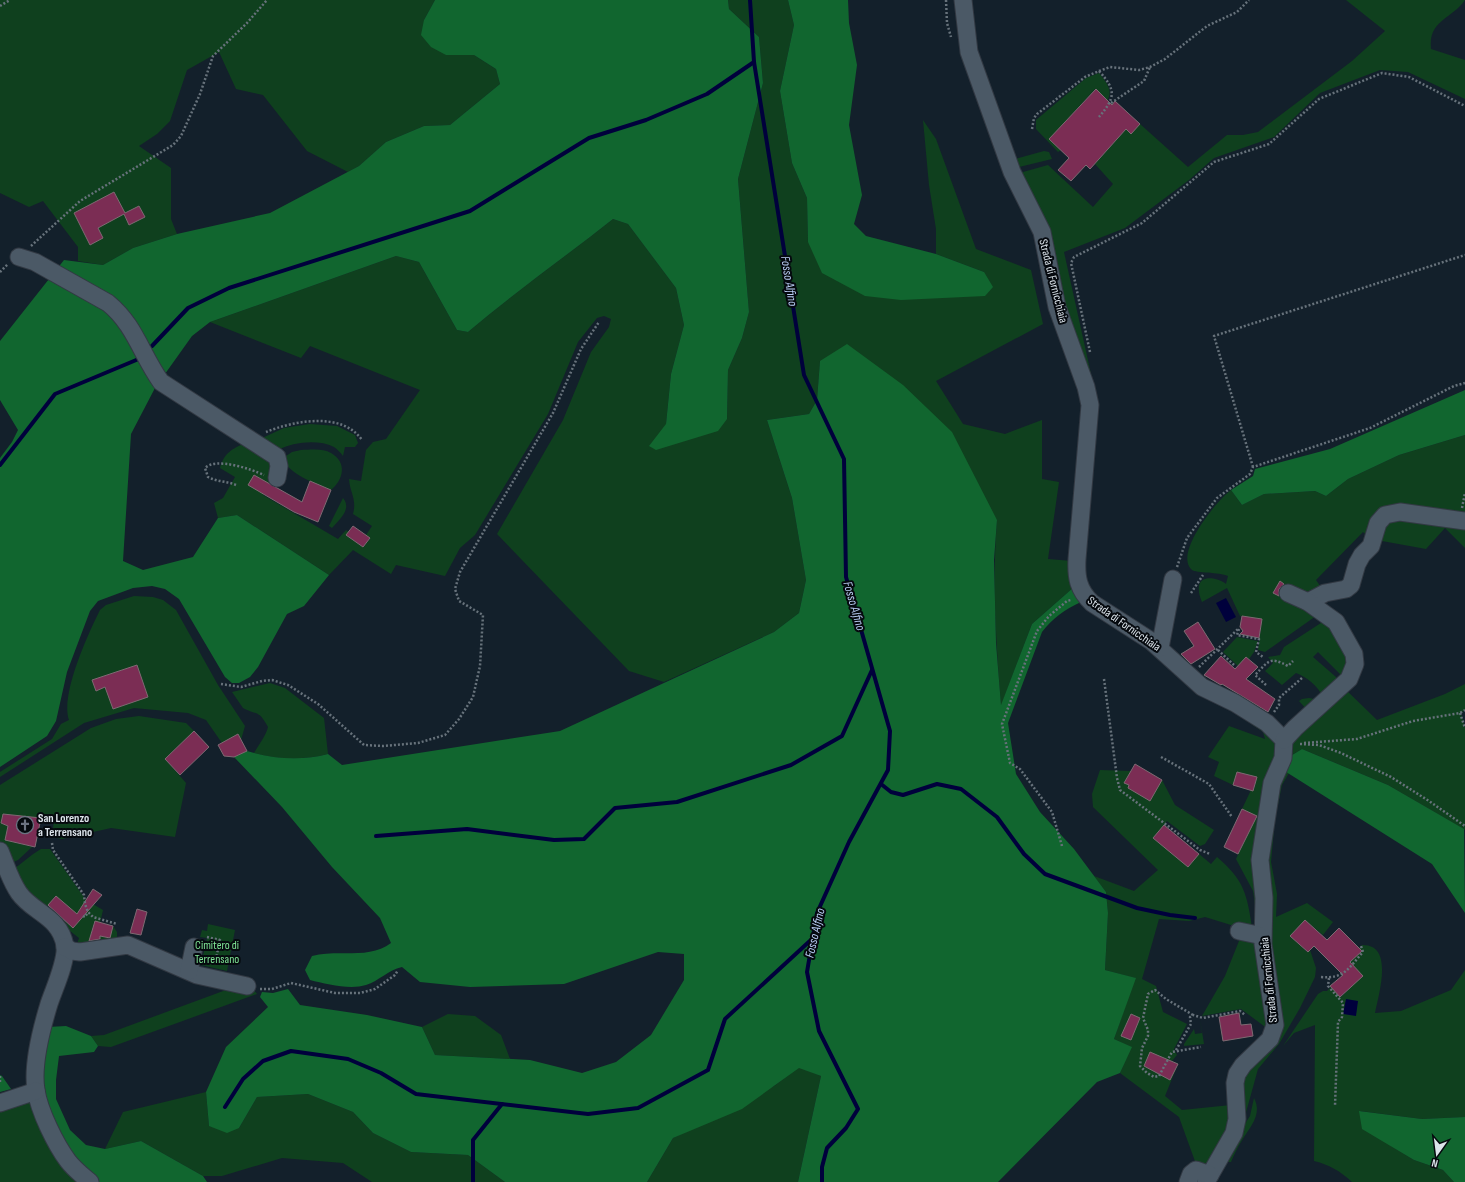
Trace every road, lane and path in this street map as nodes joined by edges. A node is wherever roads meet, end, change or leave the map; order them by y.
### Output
1 (10, 0) edge
2 (267, 0) edge
3 (963, 0) edge
4 (1249, 0) edge
5 (0, 6) edge
6 (1150, 67) junction
7 (1099, 71) junction
8 (1111, 103) junction
9 (1465, 106) edge
10 (1099, 117) dead end
11 (1032, 128) dead end
12 (1465, 256) edge
13 (19, 257) joint
14 (599, 322) dead end
15 (1091, 355) dead end
16 (1465, 382) edge
17 (249, 439) junction
18 (362, 440) dead end
19 (1253, 467) junction
20 (277, 478) joint
21 (236, 485) dead end
22 (1465, 521) edge
23 (1203, 575) dead end
24 (1173, 579) joint
25 (1288, 593) dead end
26 (1191, 594) dead end
27 (1085, 596) junction
28 (1308, 602) junction
29 (1160, 648) junction
30 (1218, 650) junction
31 (1263, 657) dead end
32 (1293, 661) dead end
33 (1234, 665) dead end
34 (1302, 678) dead end
35 (1104, 679) dead end
36 (221, 684) dead end
37 (1266, 685) dead end
38 (1202, 687) junction
39 (1281, 696) dead end
40 (1465, 710) edge
41 (1460, 713) junction
42 (1465, 728) edge
43 (1288, 742) junction
44 (1161, 756) dead end
45 (1232, 817) dead end
46 (1465, 826) edge
47 (52, 843) dead end
48 (1062, 846) dead end
49 (0, 851) edge
50 (1210, 854) dead end
51 (88, 912) junction
52 (83, 916) dead end
53 (117, 924) dead end
54 (1239, 932) dead end
55 (1258, 936) dead end
56 (201, 942) joint
57 (1361, 946) dead end
58 (65, 947) junction
59 (398, 970) dead end
60 (190, 971) junction
61 (1321, 977) dead end
62 (1329, 978) junction
63 (213, 979) junction
64 (247, 986) joint
65 (1193, 1015) junction
66 (1245, 1015) dead end
67 (1201, 1047) dead end
68 (1176, 1050) junction
69 (0, 1076) edge
70 (0, 1084) edge
71 (36, 1091) junction
72 (0, 1103) edge
73 (1335, 1106) dead end
74 (1208, 1178) edge
75 (90, 1182) edge
76 (1188, 1182) edge

1 - 5 path
2 - 13 path
3 - 27 street, Strada di Fornicchiaia
4 - 6 path
6 - 7 path
6 - 8 path
7 - 8 path
7 - 11 path
8 - 10 path
9 - 15 path
12 - 19 path
13 - 17 street
14 - 36 path
16 - 19 path
17 - 18 path
17 - 20 street
19 - 24 path
20 - 21 path
22 - 28 street
23 - 26 path
24 - 29 street
25 - 28 street
27 - 29 street, Strada di Fornicchiaia
27 - 48 path
28 - 43 street
29 - 38 street, Strada di Fornicchiaia
30 - 31 path
30 - 33 path
30 - 38 path
32 - 37 path
34 - 39 path
35 - 50 path
38 - 43 street, Strada di Fornicchiaia
40 - 41 path
41 - 42 path
41 - 43 path
43 - 46 path
43 - 74 street, Strada di Fornicchiaia
44 - 45 path
47 - 51 path
49 - 58 street
51 - 52 path
51 - 53 path
54 - 55 street
56 - 60 street
56 - 63 path
57 - 62 path
58 - 60 street
58 - 71 street
59 - 64 path
60 - 63 street
61 - 62 path
62 - 73 path
63 - 64 street
65 - 66 path
65 - 68 path
65 - 68 path
67 - 68 path
69 - 70 path
71 - 72 street
71 - 75 street
74 - 76 street

